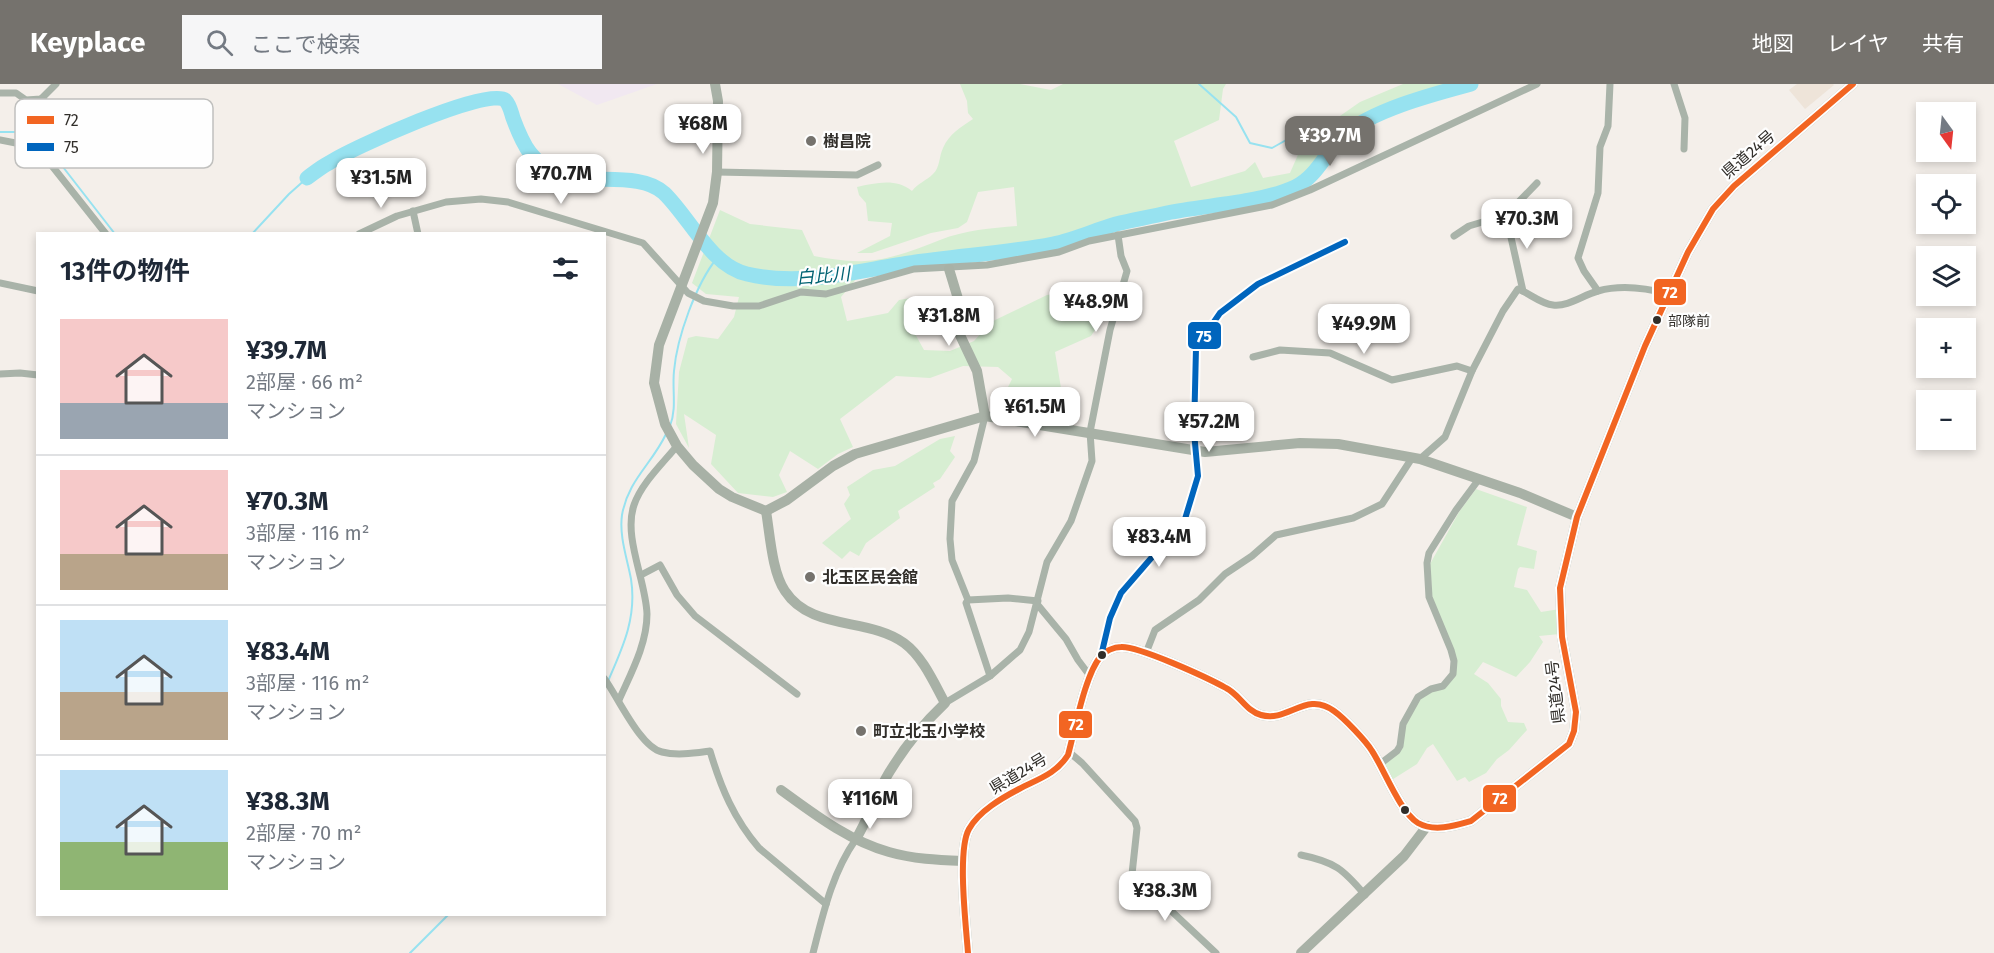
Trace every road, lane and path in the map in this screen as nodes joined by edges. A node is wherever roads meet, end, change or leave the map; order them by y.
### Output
1 (56, 84) edge
2 (715, 84) edge
3 (1537, 84) edge
4 (1610, 84) edge
5 (1674, 84) edge
6 (1853, 84) edge
7 (0, 93) edge
8 (25, 99) edge
9 (41, 99) edge
10 (0, 140) edge
11 (15, 143) edge
12 (1684, 149) dead end
13 (878, 165) dead end
14 (55, 168) edge
15 (717, 172) junction
16 (1537, 183) dead end
17 (413, 211) junction
18 (1506, 215) junction
19 (104, 232) edge
20 (363, 232) edge
21 (418, 232) edge
22 (1118, 235) junction
23 (1454, 236) dead end
24 (1345, 242) dead end
25 (949, 269) junction
26 (0, 283) edge
27 (685, 290) junction
28 (36, 291) edge
29 (1523, 291) junction
30 (1598, 291) junction
31 (1668, 294) junction
32 (1253, 357) dead end
33 (1472, 371) junction
34 (0, 374) edge
35 (36, 375) edge
36 (985, 416) junction
37 (1090, 432) junction
38 (675, 444) junction
39 (1416, 459) junction
40 (1479, 479) junction
41 (766, 511) junction
42 (1577, 517) junction
43 (641, 575) junction
44 (968, 600) junction
45 (1037, 603) junction
46 (1146, 653) junction
47 (1101, 656) junction
48 (990, 676) junction
49 (1090, 676) junction
50 (606, 681) edge
51 (797, 694) dead end
52 (619, 700) junction
53 (945, 703) junction
54 (1069, 752) junction
55 (1380, 764) junction
56 (781, 790) dead end
57 (1427, 825) junction
58 (856, 839) junction
59 (1301, 855) dead end
60 (963, 861) junction
61 (1365, 895) junction
62 (826, 904) junction
63 (813, 953) edge
64 (968, 953) edge
65 (1216, 953) edge
66 (1300, 953) edge

1 - 9 street
2 - 15 street
3 - 22 street
4 - 30 street
5 - 12 street
6 - 31 street, 県道24号
7 - 8 street
10 - 11 street
13 - 15 street
14 - 19 street
15 - 27 street
16 - 18 street
17 - 20 street
17 - 21 street
17 - 27 street
18 - 23 street
18 - 29 street
22 - 25 street
22 - 37 street
24 - 47 street, bridge
25 - 27 street
25 - 36 street
26 - 28 street
27 - 38 street
29 - 30 street
29 - 33 street
30 - 31 street
31 - 42 street, 県道24号
32 - 33 street
33 - 39 street
34 - 35 street
36 - 37 street
36 - 41 street
36 - 44 street
37 - 39 street
37 - 45 street
38 - 41 street
38 - 43 street
39 - 40 street
39 - 46 street
40 - 42 street
40 - 55 street
41 - 53 street
42 - 57 street, 県道24号
43 - 51 street
43 - 52 street
44 - 45 street
44 - 48 street
45 - 48 street
45 - 49 street
46 - 47 street
46 - 55 street
47 - 49 street, 県道24号
48 - 53 street
49 - 54 street, 県道24号
50 - 52 street
52 - 62 street
53 - 58 street
54 - 60 street, 県道24号
54 - 65 street
55 - 57 street
56 - 58 street
57 - 61 street
58 - 60 street
58 - 62 street
59 - 61 street
60 - 64 street, 県道24号
61 - 66 street
62 - 63 street

